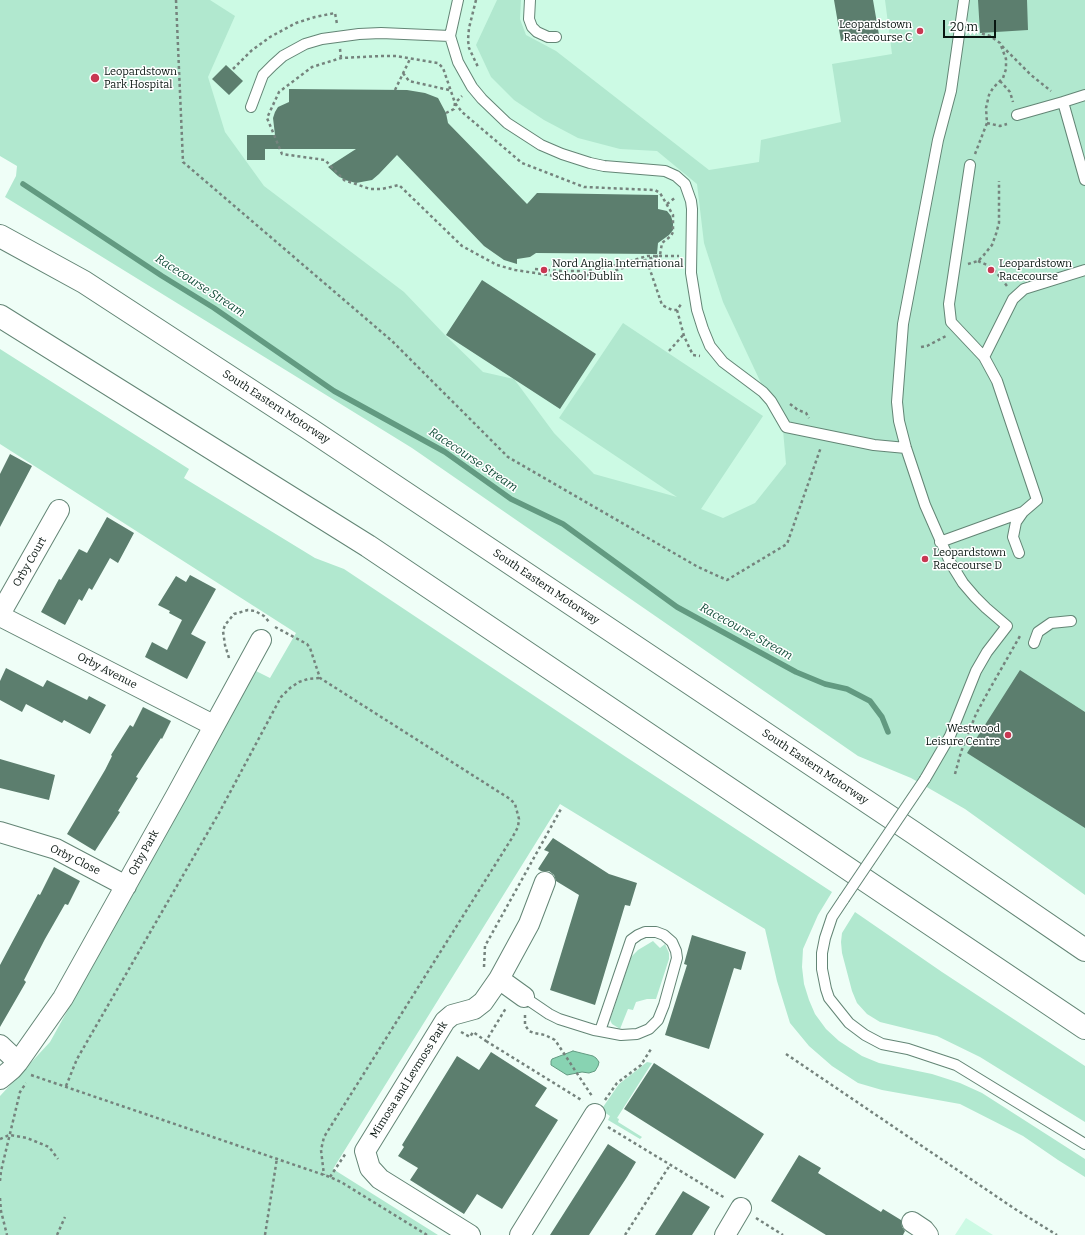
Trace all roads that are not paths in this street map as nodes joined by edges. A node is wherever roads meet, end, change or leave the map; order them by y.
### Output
1 (458, 0) edge
2 (530, 0) edge
3 (964, 0) edge
4 (450, 36) junction
5 (556, 37) dead end
6 (1085, 95) edge
7 (1063, 102) junction
8 (251, 107) dead end
9 (1017, 115) road end
10 (970, 165) road end
11 (1085, 180) edge
12 (0, 236) edge
13 (1085, 270) edge
14 (0, 316) edge
15 (984, 357) junction
16 (906, 448) junction
17 (59, 510) dead end
18 (1023, 512) junction
19 (940, 542) junction
20 (1019, 553) dead end
21 (0, 615) edge
22 (1071, 621) dead end
23 (260, 640) dead end
24 (1034, 643) dead end
25 (213, 725) junction
26 (0, 832) edge
27 (545, 882) dead end
28 (126, 886) junction
29 (1085, 950) edge
30 (499, 979) junction
31 (524, 997) joint
32 (1085, 1028) edge
33 (600, 1032) junction
34 (0, 1045) edge
35 (10, 1070) edge
36 (598, 1111) road end
37 (1085, 1144) edge
38 (741, 1208) road end
39 (912, 1222) dead end
40 (470, 1235) edge
41 (520, 1235) edge
42 (725, 1235) edge
43 (928, 1235) edge

1 - 4 lane
2 - 5 lane
3 - 16 lane
4 - 8 lane
4 - 16 lane
6 - 7 lane
7 - 9 lane
7 - 11 lane
10 - 15 lane
12 - 29 highway, South Eastern Motorway
13 - 15 lane
14 - 32 highway
15 - 18 lane
16 - 19 lane
17 - 21 street, Orby Court
18 - 19 lane
18 - 20 lane
19 - 37 lane, bridge
21 - 25 street, Orby Avenue
22 - 24 lane
23 - 25 street, Orby Park
25 - 28 street, Orby Park
26 - 28 street, Orby Close
27 - 30 street, Mimosa and Levmoss Park
28 - 35 street, Orby Park
30 - 31 street
30 - 40 street, Mimosa and Levmoss Park
31 - 33 lane
33 - 33 lane
34 - 35 street
36 - 41 street
38 - 42 street
39 - 43 street

